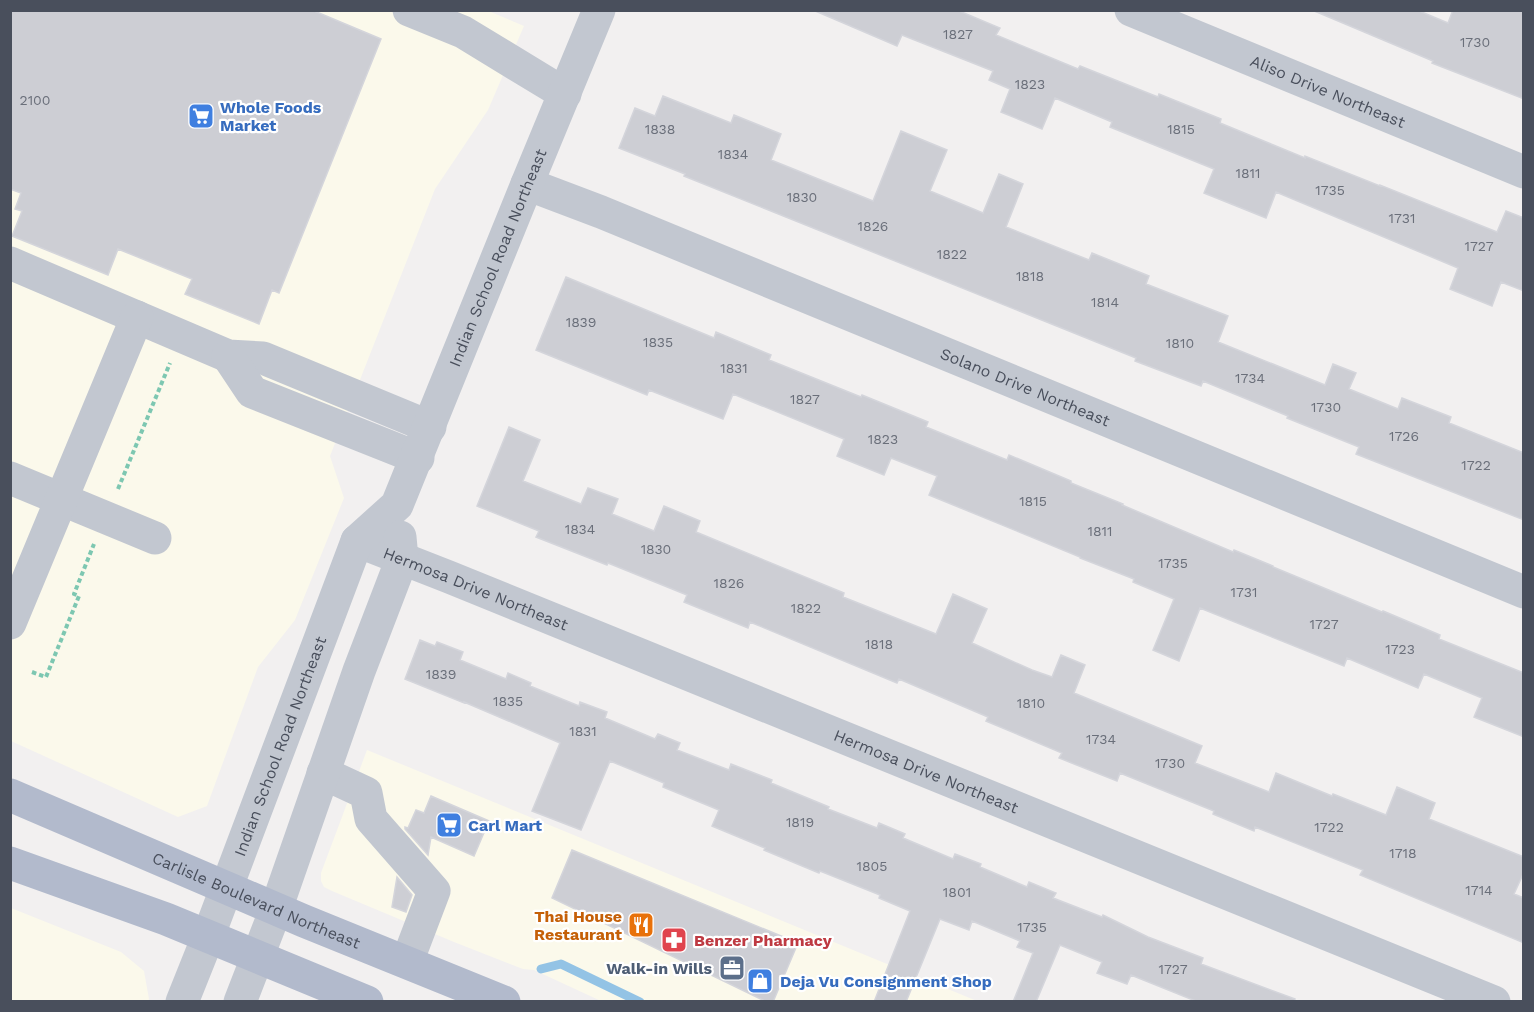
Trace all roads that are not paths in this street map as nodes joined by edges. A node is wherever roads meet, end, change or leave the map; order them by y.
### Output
1 (409, 10) edge
2 (599, 10) edge
3 (1131, 10) edge
4 (565, 94) junction
5 (1524, 172) edge
6 (527, 184) junction
7 (10, 263) edge
8 (137, 316) junction
9 (228, 356) junction
10 (430, 427) junction
11 (418, 458) junction
12 (10, 478) edge
13 (61, 500) junction
14 (397, 505) junction
15 (154, 538) dead end
16 (357, 541) junction
17 (402, 559) junction
18 (1524, 592) edge
19 (10, 623) edge
20 (323, 772) junction
21 (10, 795) edge
22 (10, 863) edge
23 (226, 888) junction
24 (276, 909) junction
25 (208, 937) junction
26 (258, 957) junction
27 (407, 962) junction
28 (330, 995) edge
29 (182, 1002) edge
30 (240, 1002) edge
31 (367, 1002) edge
32 (504, 1002) edge
33 (1494, 1002) edge

1 - 4 street
2 - 4 street, Indian School Road Northeast
3 - 5 street, Aliso Drive Northeast
4 - 6 street, Indian School Road Northeast
6 - 10 street, Indian School Road Northeast
6 - 18 street, Solano Drive Northeast
7 - 8 street
8 - 9 street
8 - 13 street
9 - 10 street
9 - 11 street
10 - 11 street, Indian School Road Northeast
11 - 14 street, Indian School Road Northeast
12 - 13 street
13 - 15 street
13 - 19 street
14 - 16 street, Indian School Road Northeast
14 - 17 street, Indian School Road Northeast
16 - 17 street, Hermosa Drive Northeast
16 - 23 street, Indian School Road Northeast
17 - 20 street, Indian School Road Northeast
17 - 33 street, Hermosa Drive Northeast
20 - 24 street, Indian School Road Northeast
20 - 27 street
21 - 23 main road, Carlisle Boulevard Northeast
22 - 25 main road
23 - 24 main road, Carlisle Boulevard Northeast
23 - 25 street, Indian School Road Northeast
24 - 26 street, Indian School Road Northeast
24 - 27 main road, Carlisle Boulevard Northeast
25 - 26 main road
25 - 29 street, Indian School Road Northeast
26 - 28 main road
26 - 30 street, Indian School Road Northeast
27 - 32 main road, Carlisle Boulevard Northeast
28 - 31 main road

